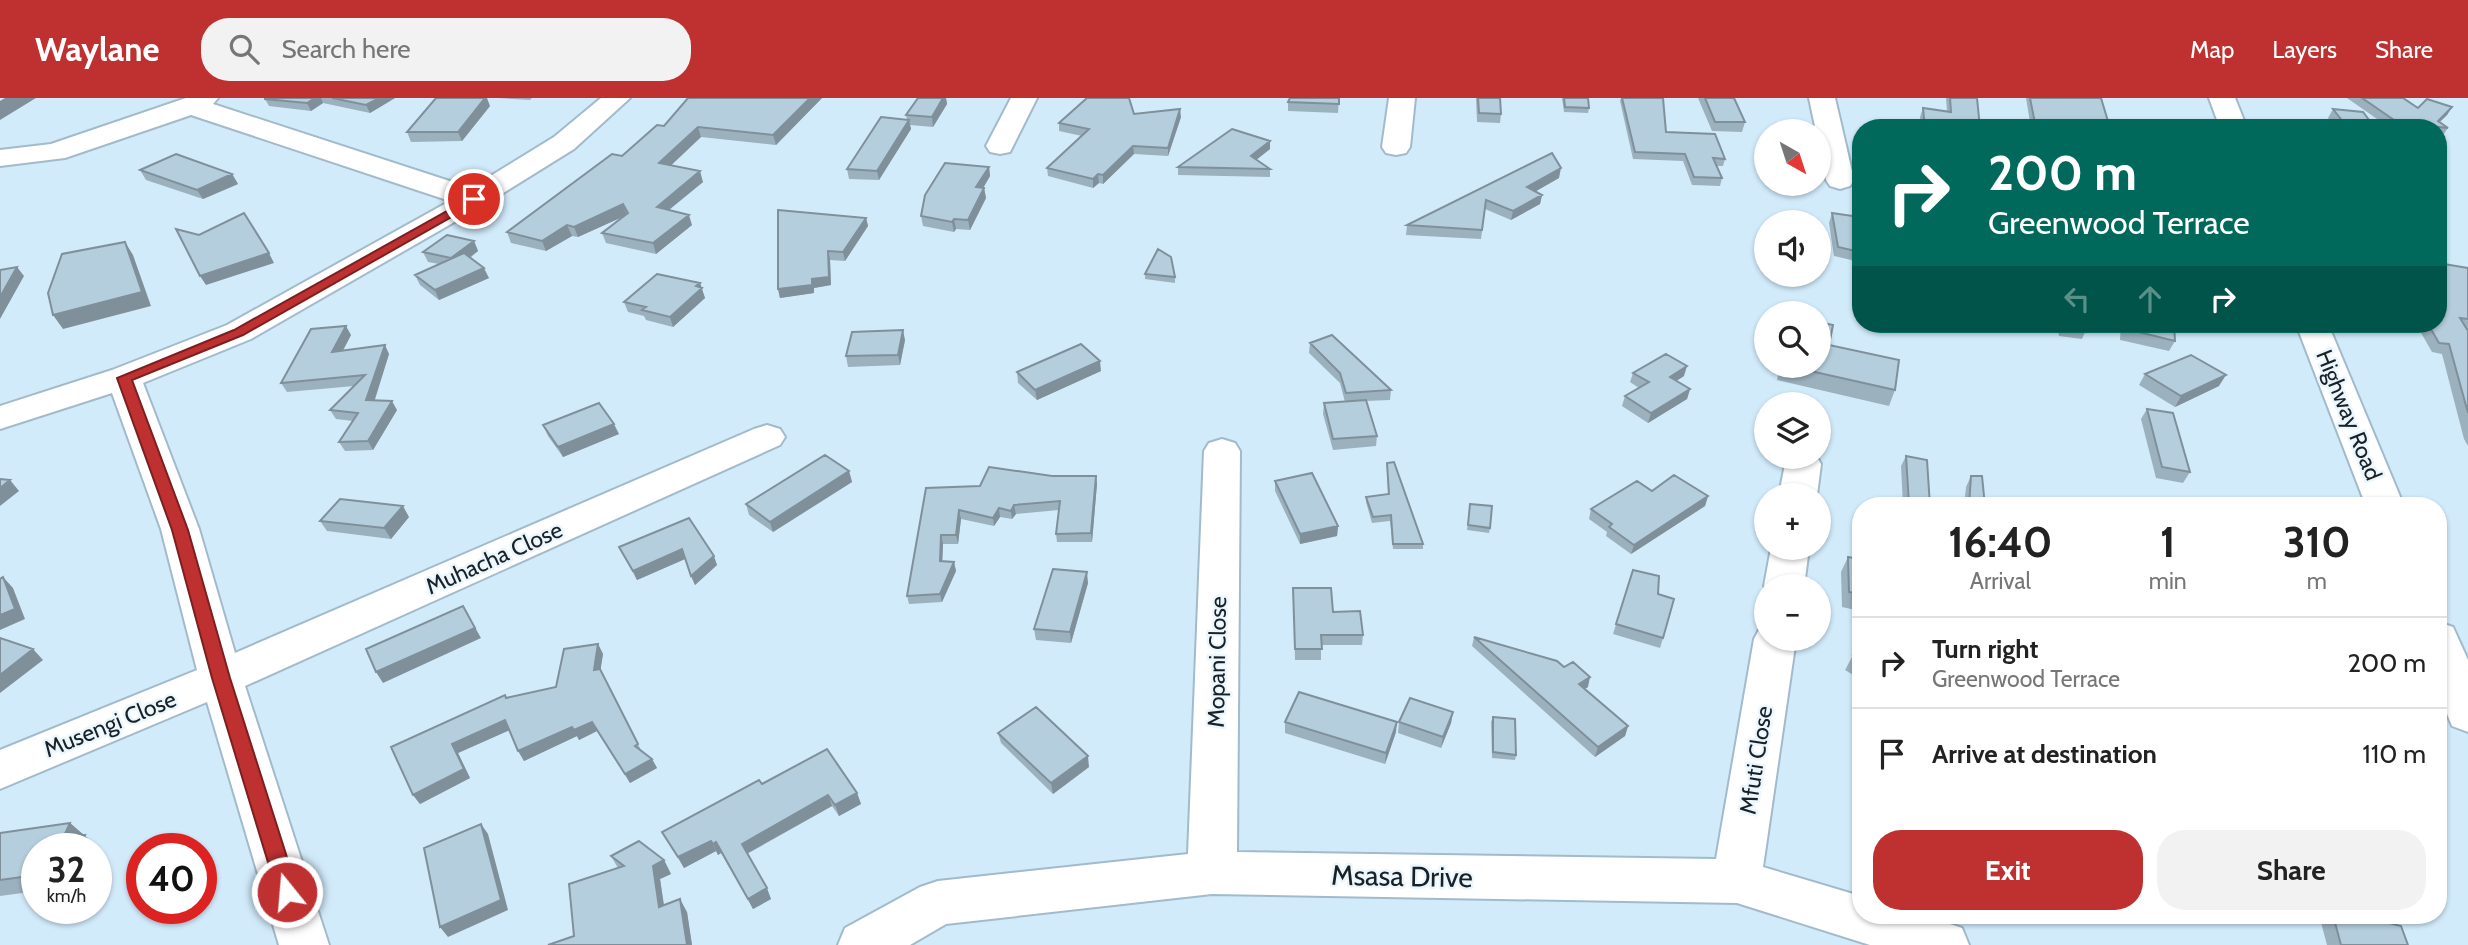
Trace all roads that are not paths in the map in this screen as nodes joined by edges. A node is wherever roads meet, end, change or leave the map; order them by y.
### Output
1 (617, 98) edge
2 (1024, 98) edge
3 (1402, 98) edge
4 (1822, 98) edge
5 (2222, 98) edge
6 (198, 102) edge
7 (2230, 119) edge
8 (1000, 146) dead end
9 (1396, 147) dead end
10 (0, 158) edge
11 (1840, 180) dead end
12 (474, 199) junction
13 (2316, 333) edge
14 (124, 378) junction
15 (0, 418) edge
16 (766, 437) dead end
17 (1222, 451) dead end
18 (2381, 497) edge
19 (1773, 651) edge
20 (2447, 661) edge
21 (221, 678) junction
22 (2468, 714) edge
23 (0, 770) edge
24 (1212, 873) junction
25 (1737, 881) junction
26 (1852, 917) edge
27 (1876, 924) edge
28 (304, 945) edge
29 (863, 945) edge
30 (1944, 945) edge

1 - 12 street
2 - 8 street
3 - 9 street
4 - 11 street
5 - 7 street
6 - 10 street
6 - 12 street
12 - 14 street
13 - 18 street, Highway Road
14 - 15 street
14 - 21 street
16 - 21 street, Muhacha Close
17 - 24 street, Mopani Close
19 - 25 street, Mfuti Close
20 - 22 street
21 - 23 street, Musengi Close
21 - 28 street
24 - 25 street, Msasa Drive
24 - 29 street, Msasa Drive
25 - 26 street, Msasa Drive
27 - 30 street, Msasa Drive

